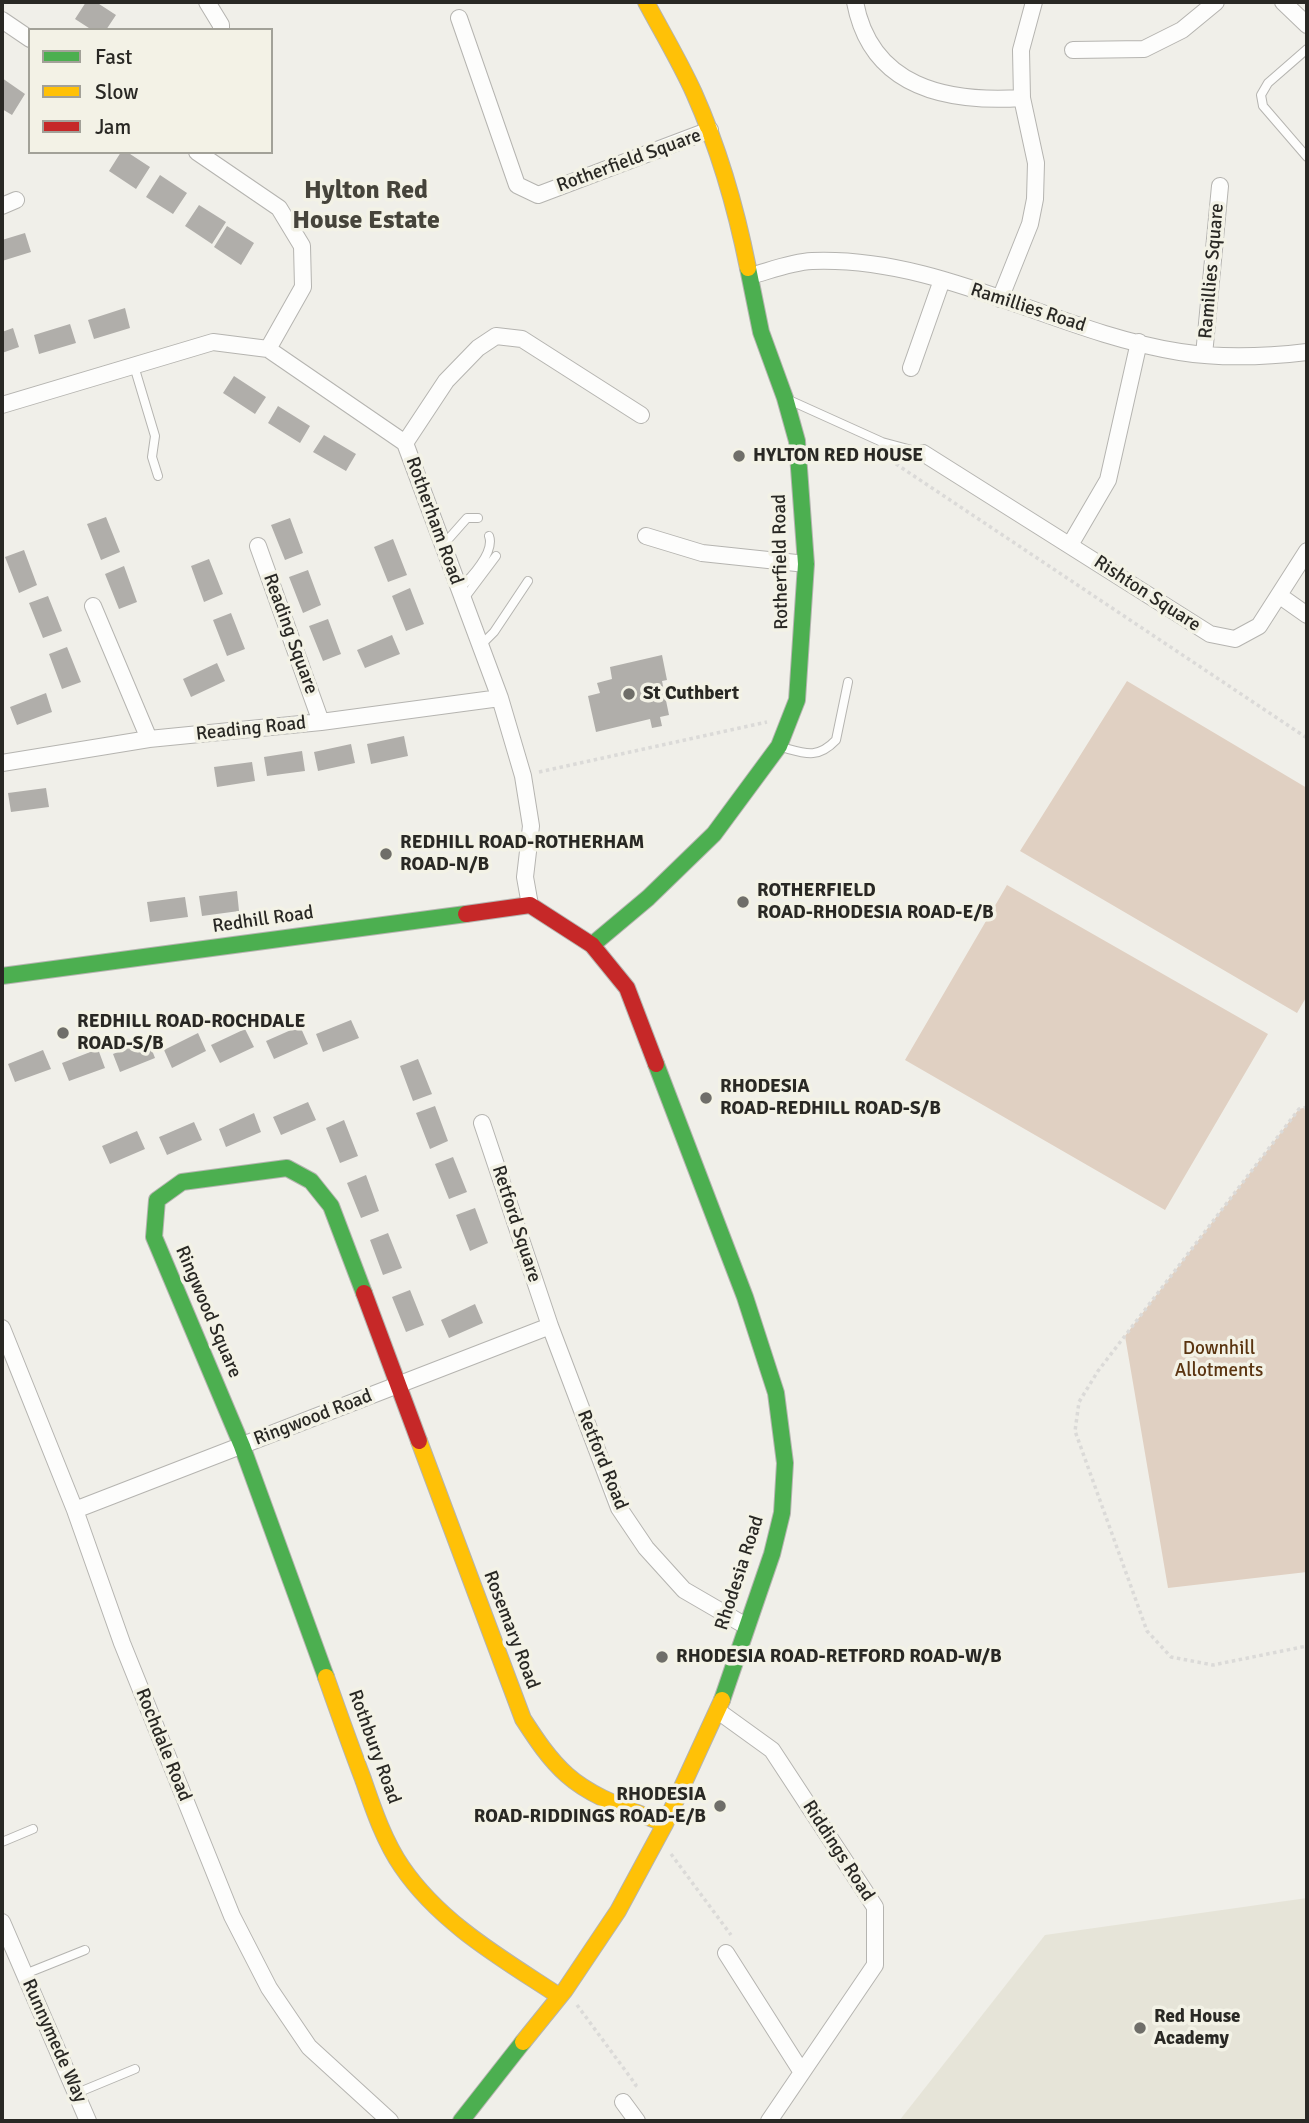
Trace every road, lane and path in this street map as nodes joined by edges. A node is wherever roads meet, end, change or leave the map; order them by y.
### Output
1 (206, 2) edge
2 (646, 2) edge
3 (855, 2) edge
4 (1034, 2) edge
5 (1216, 2) edge
6 (1283, 2) edge
7 (460, 18) dead end
8 (2, 20) edge
9 (1307, 24) edge
10 (221, 28) edge
11 (28, 38) edge
12 (1307, 49) edge
13 (1073, 50) dead end
14 (1021, 98) junction
15 (710, 130) junction
16 (200, 154) edge
17 (1307, 157) edge
18 (1220, 186) dead end
19 (750, 276) junction
20 (942, 280) junction
21 (1000, 299) junction
22 (1139, 342) junction
23 (268, 349) junction
24 (1307, 352) edge
25 (1204, 355) junction
26 (134, 366) junction
27 (911, 368) dead end
28 (785, 398) junction
29 (2, 405) edge
30 (641, 415) dead end
31 (405, 443) junction
32 (923, 453) joint
33 (888, 458) dead end
34 (158, 476) dead end
35 (478, 518) dead end
36 (489, 536) dead end
37 (646, 536) dead end
38 (444, 544) junction
39 (1070, 545) junction
40 (258, 546) dead end
41 (1307, 551) edge
42 (496, 556) dead end
43 (806, 564) junction
44 (528, 581) dead end
45 (461, 594) junction
46 (1280, 596) junction
47 (93, 606) dead end
48 (1307, 615) edge
49 (481, 646) junction
50 (848, 682) dead end
51 (500, 698) junction
52 (790, 718) junction
53 (321, 722) junction
54 (1307, 738) edge
55 (149, 739) junction
56 (779, 746) junction
57 (2, 762) edge
58 (523, 776) junction
59 (530, 905) junction
60 (592, 945) junction
61 (2, 976) edge
62 (1307, 1107) edge
63 (482, 1123) dead end
64 (550, 1326) junction
65 (2, 1328) edge
66 (397, 1385) junction
67 (242, 1446) junction
68 (75, 1510) junction
69 (746, 1626) junction
70 (1307, 1646) edge
71 (718, 1711) junction
72 (33, 1829) dead end
73 (662, 1831) junction
74 (2, 1842) edge
75 (2, 1922) edge
76 (85, 1950) dead end
77 (726, 1953) joint
78 (25, 1974) junction
79 (562, 1993) junction
80 (135, 2069) dead end
81 (802, 2071) junction
82 (78, 2093) junction
83 (622, 2102) joint
84 (88, 2121) edge
85 (390, 2121) edge
86 (461, 2121) edge
87 (636, 2121) edge
88 (769, 2121) edge

1 - 10 street
2 - 15 street, Rotherfield Road
3 - 14 street
4 - 14 street
5 - 13 street
6 - 9 street
7 - 15 street, Rotherfield Square
8 - 11 street
12 - 17 lane
14 - 21 street
15 - 19 street, Rotherfield Road
16 - 23 street
18 - 25 street, Ramillies Square
19 - 20 street, Ramillies Road
19 - 28 street, Rotherfield Road
20 - 21 street, Ramillies Road
20 - 27 street
21 - 22 street, Ramillies Road
22 - 25 street, Ramillies Road
22 - 39 street
23 - 26 street, Rotherham Road
23 - 31 street, Rotherham Road
24 - 25 street, Ramillies Road
26 - 29 street, Rotherham Road
26 - 34 lane
28 - 32 lane
28 - 43 street, Rotherfield Road
30 - 31 street
31 - 38 street, Rotherham Road
32 - 39 street, Rishton Square
33 - 54 path
35 - 38 lane
36 - 45 lane
37 - 43 street
38 - 45 street, Rotherham Road
39 - 46 street, Rishton Square
40 - 53 street, Reading Square
41 - 46 street, Rishton Square
42 - 45 lane
43 - 52 street, Rotherfield Road
44 - 49 lane
45 - 49 street, Rotherham Road
46 - 48 street
47 - 55 street
49 - 51 street, Rotherham Road
50 - 56 lane
51 - 53 street, Reading Road
51 - 58 street, Rotherham Road
52 - 56 street, Rotherfield Road
52 - 58 path
53 - 55 street, Reading Road
55 - 57 street, Reading Road
56 - 60 street, Rotherfield Road
58 - 59 street, Rotherham Road
59 - 60 street, Rhodesia Road
59 - 61 street, Redhill Road
60 - 69 street, Rhodesia Road
62 - 70 path
63 - 64 street, Retford Square
64 - 66 street, Ringwood Road
64 - 69 street, Retford Road
65 - 68 street, Rochdale Road
66 - 67 street, Ringwood Road
66 - 67 street, Ringwood Square
66 - 73 street, Rosemary Road
67 - 68 street, Ringwood Road
67 - 79 street, Rothbury Road
68 - 85 street, Rochdale Road
69 - 71 street, Rhodesia Road
71 - 73 street, Rhodesia Road
71 - 81 street, Riddings Road
72 - 74 lane
73 - 77 path
73 - 79 street, Rhodesia Road
75 - 78 street, Runnymede Way
76 - 78 lane
77 - 81 street
78 - 82 street, Runnymede Way
79 - 83 path
79 - 86 street, Rhodesia Road
80 - 82 lane
81 - 88 street, Riddings Road
82 - 84 street, Runnymede Way
83 - 87 street

